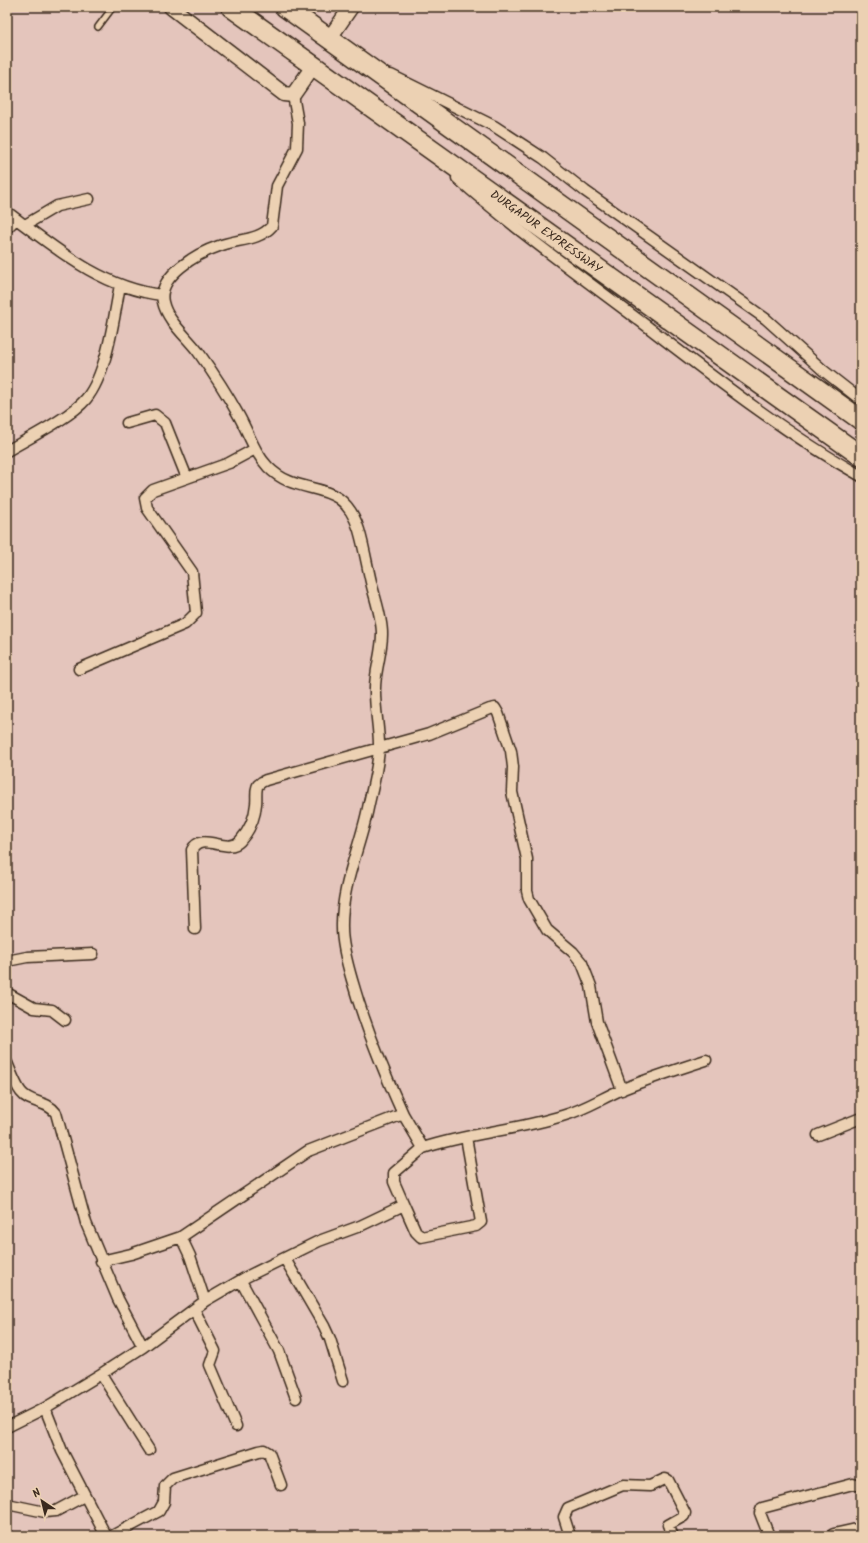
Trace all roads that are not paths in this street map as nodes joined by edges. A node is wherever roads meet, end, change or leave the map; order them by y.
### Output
1 (113, 7) edge
2 (171, 7) edge
3 (231, 7) edge
4 (285, 7) edge
5 (351, 7) edge
6 (98, 27) dead end
7 (329, 39) junction
8 (357, 58) junction
9 (314, 65) junction
10 (293, 95) junction
11 (388, 117) junction
12 (89, 199) dead end
13 (7, 212) edge
14 (16, 219) junction
15 (25, 225) junction
16 (7, 228) edge
17 (120, 284) junction
18 (162, 295) junction
19 (861, 400) edge
20 (861, 420) edge
21 (127, 423) dead end
22 (255, 449) junction
23 (7, 451) edge
24 (861, 456) edge
25 (861, 476) edge
26 (187, 478) junction
27 (79, 669) dead end
28 (379, 747) junction
29 (195, 929) dead end
30 (94, 954) dead end
31 (7, 961) edge
32 (7, 993) edge
33 (65, 1020) dead end
34 (706, 1060) dead end
35 (7, 1063) edge
36 (622, 1090) junction
37 (404, 1114) junction
38 (861, 1118) edge
39 (818, 1134) dead end
40 (466, 1137) junction
41 (423, 1148) junction
42 (404, 1205) junction
43 (181, 1237) junction
44 (285, 1259) junction
45 (101, 1261) junction
46 (241, 1281) junction
47 (204, 1301) junction
48 (194, 1309) junction
49 (143, 1347) junction
50 (101, 1374) junction
51 (343, 1381) dead end
52 (296, 1398) dead end
53 (45, 1408) junction
54 (236, 1426) dead end
55 (7, 1427) edge
56 (149, 1450) dead end
57 (281, 1485) dead end
58 (861, 1486) edge
59 (84, 1496) junction
60 (7, 1504) edge
61 (861, 1531) edge
62 (106, 1536) edge
63 (112, 1536) edge
64 (570, 1536) edge
65 (673, 1536) edge
66 (768, 1536) edge
67 (834, 1536) edge

1 - 6 lane
2 - 10 street
3 - 9 highway, DURGAPUR EXPRESSWAY
4 - 7 highway
5 - 7 street
7 - 8 highway
8 - 19 street
8 - 20 highway
9 - 10 street
9 - 11 highway, DURGAPUR EXPRESSWAY
10 - 18 street
11 - 24 highway, DURGAPUR EXPRESSWAY
11 - 25 street
12 - 15 street
13 - 14 street
14 - 15 street
14 - 16 street
15 - 17 street
17 - 18 street
17 - 23 street
18 - 22 street
21 - 26 street
22 - 26 street
22 - 28 street
26 - 27 street
28 - 29 street
28 - 36 street
28 - 37 street
30 - 31 street
32 - 33 street
34 - 36 street
35 - 45 street
36 - 40 street
37 - 41 street
37 - 43 street
38 - 39 street
40 - 41 street
40 - 42 street
41 - 42 street
42 - 44 street
43 - 45 street
43 - 47 street
44 - 46 street
44 - 51 street
45 - 49 street
46 - 47 street
46 - 52 street
47 - 48 street
48 - 49 street
48 - 54 street
49 - 50 street
50 - 53 street
50 - 56 street
53 - 55 street
53 - 59 street
57 - 63 street
58 - 66 street
59 - 60 street
59 - 62 street
61 - 67 street
64 - 65 street

